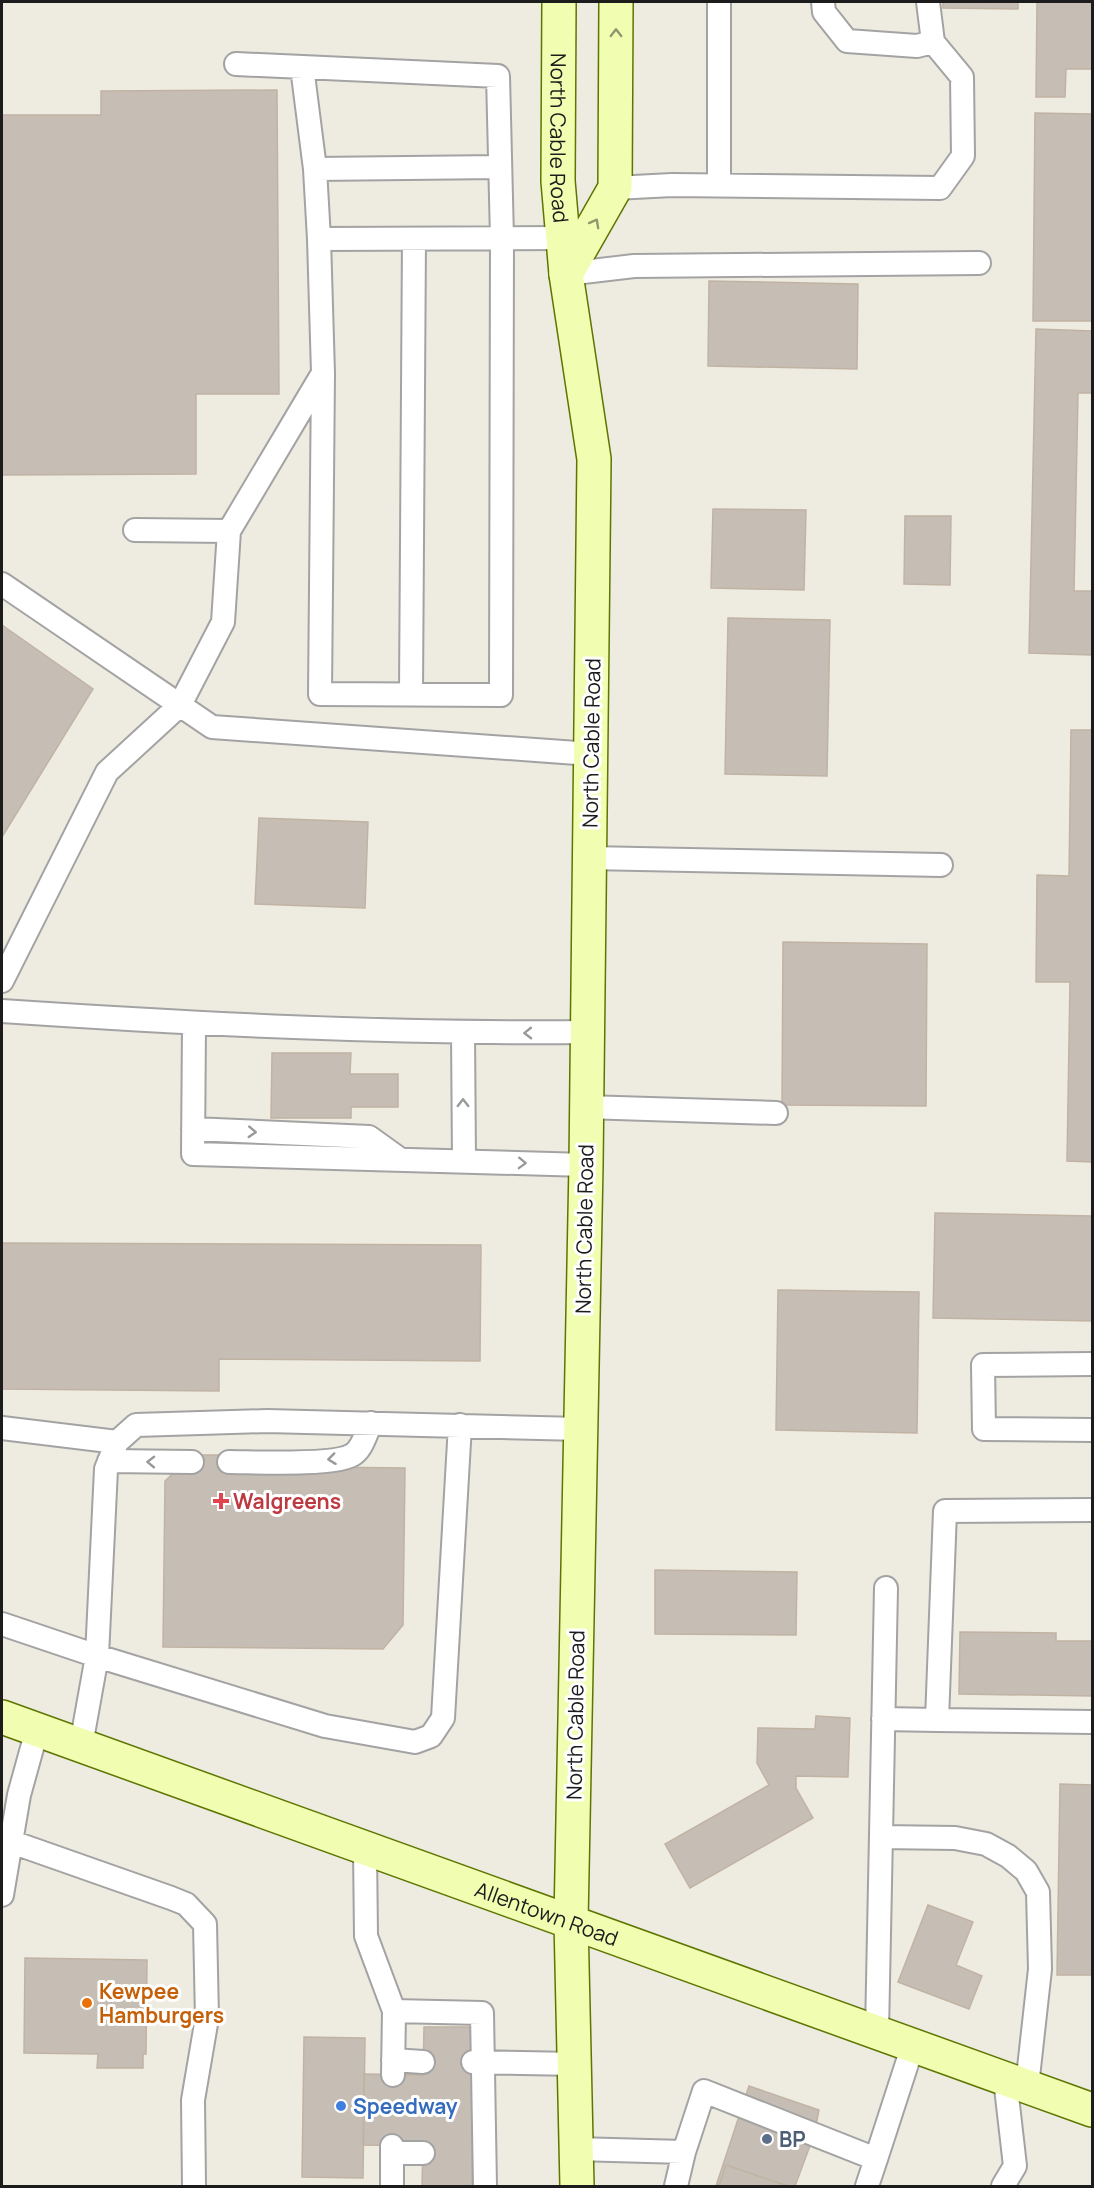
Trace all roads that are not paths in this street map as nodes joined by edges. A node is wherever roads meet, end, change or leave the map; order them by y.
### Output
1 (616, 2) edge
2 (719, 2) edge
3 (823, 2) edge
4 (928, 2) edge
5 (555, 4) edge
6 (933, 42) junction
7 (236, 64) dead end
8 (302, 67) junction
9 (499, 167) junction
10 (315, 169) junction
11 (719, 185) junction
12 (615, 188) junction
13 (565, 237) junction
14 (502, 238) junction
15 (319, 239) junction
16 (414, 239) junction
17 (979, 263) dead end
18 (566, 274) junction
19 (323, 373) junction
20 (135, 530) dead end
21 (229, 531) junction
22 (2, 584) edge
23 (411, 692) junction
24 (180, 705) junction
25 (591, 754) junction
26 (589, 858) junction
27 (941, 865) dead end
28 (2, 981) edge
29 (2, 1011) edge
30 (194, 1024) junction
31 (586, 1032) junction
32 (463, 1034) junction
33 (585, 1107) junction
34 (776, 1113) dead end
35 (464, 1161) junction
36 (586, 1165) junction
37 (1092, 1364) edge
38 (371, 1423) junction
39 (460, 1425) junction
40 (2, 1428) edge
41 (580, 1429) junction
42 (1092, 1430) edge
43 (113, 1452) junction
44 (192, 1462) dead end
45 (229, 1462) dead end
46 (1092, 1510) edge
47 (886, 1588) dead end
48 (2, 1624) edge
49 (97, 1656) junction
50 (2, 1718) edge
51 (884, 1719) junction
52 (937, 1720) junction
53 (1092, 1722) edge
54 (37, 1730) junction
55 (81, 1745) junction
56 (881, 1837) junction
57 (9, 1841) junction
58 (365, 1849) junction
59 (2, 1895) edge
60 (571, 1921) junction
61 (394, 2011) junction
62 (877, 2032) junction
63 (913, 2045) junction
64 (423, 2061) dead end
65 (478, 2062) junction
66 (576, 2064) junction
67 (1016, 2082) junction
68 (1092, 2110) edge
69 (576, 2149) junction
70 (684, 2152) junction
71 (423, 2153) dead end
72 (876, 2159) junction
73 (194, 2187) edge
74 (392, 2187) edge
75 (485, 2187) edge
76 (577, 2187) edge
77 (676, 2187) edge
78 (867, 2187) edge
79 (1003, 2187) edge

12 -> 1 street, North Cable Road
2 - 11 lane
3 - 6 lane
4 - 6 lane
5 - 13 street, North Cable Road
6 - 11 lane
7 - 8 lane
8 - 9 lane
8 - 10 lane
9 - 10 lane
9 - 14 lane
10 - 15 lane
11 - 12 lane
18 -> 12 street, North Cable Road
13 - 14 lane
13 - 18 street, North Cable Road
14 - 16 lane
14 - 23 lane
15 - 16 lane
15 - 19 lane
16 - 23 lane
17 - 18 lane
18 - 25 street, North Cable Road
19 - 21 lane
19 - 23 lane
20 - 21 lane
21 - 24 lane
22 - 24 lane
24 - 25 lane
24 - 28 lane
25 - 26 street, North Cable Road
26 - 27 lane
26 - 31 street, North Cable Road
29 - 30 lane
30 - 32 lane
30 - 35 lane
31 -> 32 lane
31 - 33 street, North Cable Road
35 -> 32 lane
33 - 34 lane
33 - 36 street, North Cable Road
35 -> 36 lane
36 - 41 street, North Cable Road
37 - 42 lane
38 - 39 lane
38 - 43 lane
38 -> 45 lane
39 - 41 lane
39 - 49 lane
40 - 43 lane
41 - 60 street, North Cable Road
44 -> 43 lane
43 - 49 lane
46 - 52 lane
47 - 51 lane
48 - 49 lane
49 - 55 lane
50 - 54 street, Allentown Road
51 - 52 lane
51 - 56 lane
52 - 53 lane
54 - 55 street, Allentown Road
54 - 57 lane
55 - 58 street, Allentown Road
56 - 62 lane
56 - 67 lane
57 - 59 lane
57 - 73 lane
58 - 60 street, Allentown Road
58 - 61 lane
60 - 62 street, Allentown Road
60 - 66 street, North Cable Road
61 - 64 lane
61 - 65 lane
62 - 63 street, Allentown Road
63 - 67 street, Allentown Road
63 - 72 lane
65 - 66 lane
65 - 75 lane
66 - 69 street, North Cable Road
67 - 68 street, Allentown Road
67 - 79 lane
69 - 70 lane
69 - 76 street, North Cable Road
70 - 72 lane
70 - 77 lane
71 - 74 lane
72 - 78 lane

